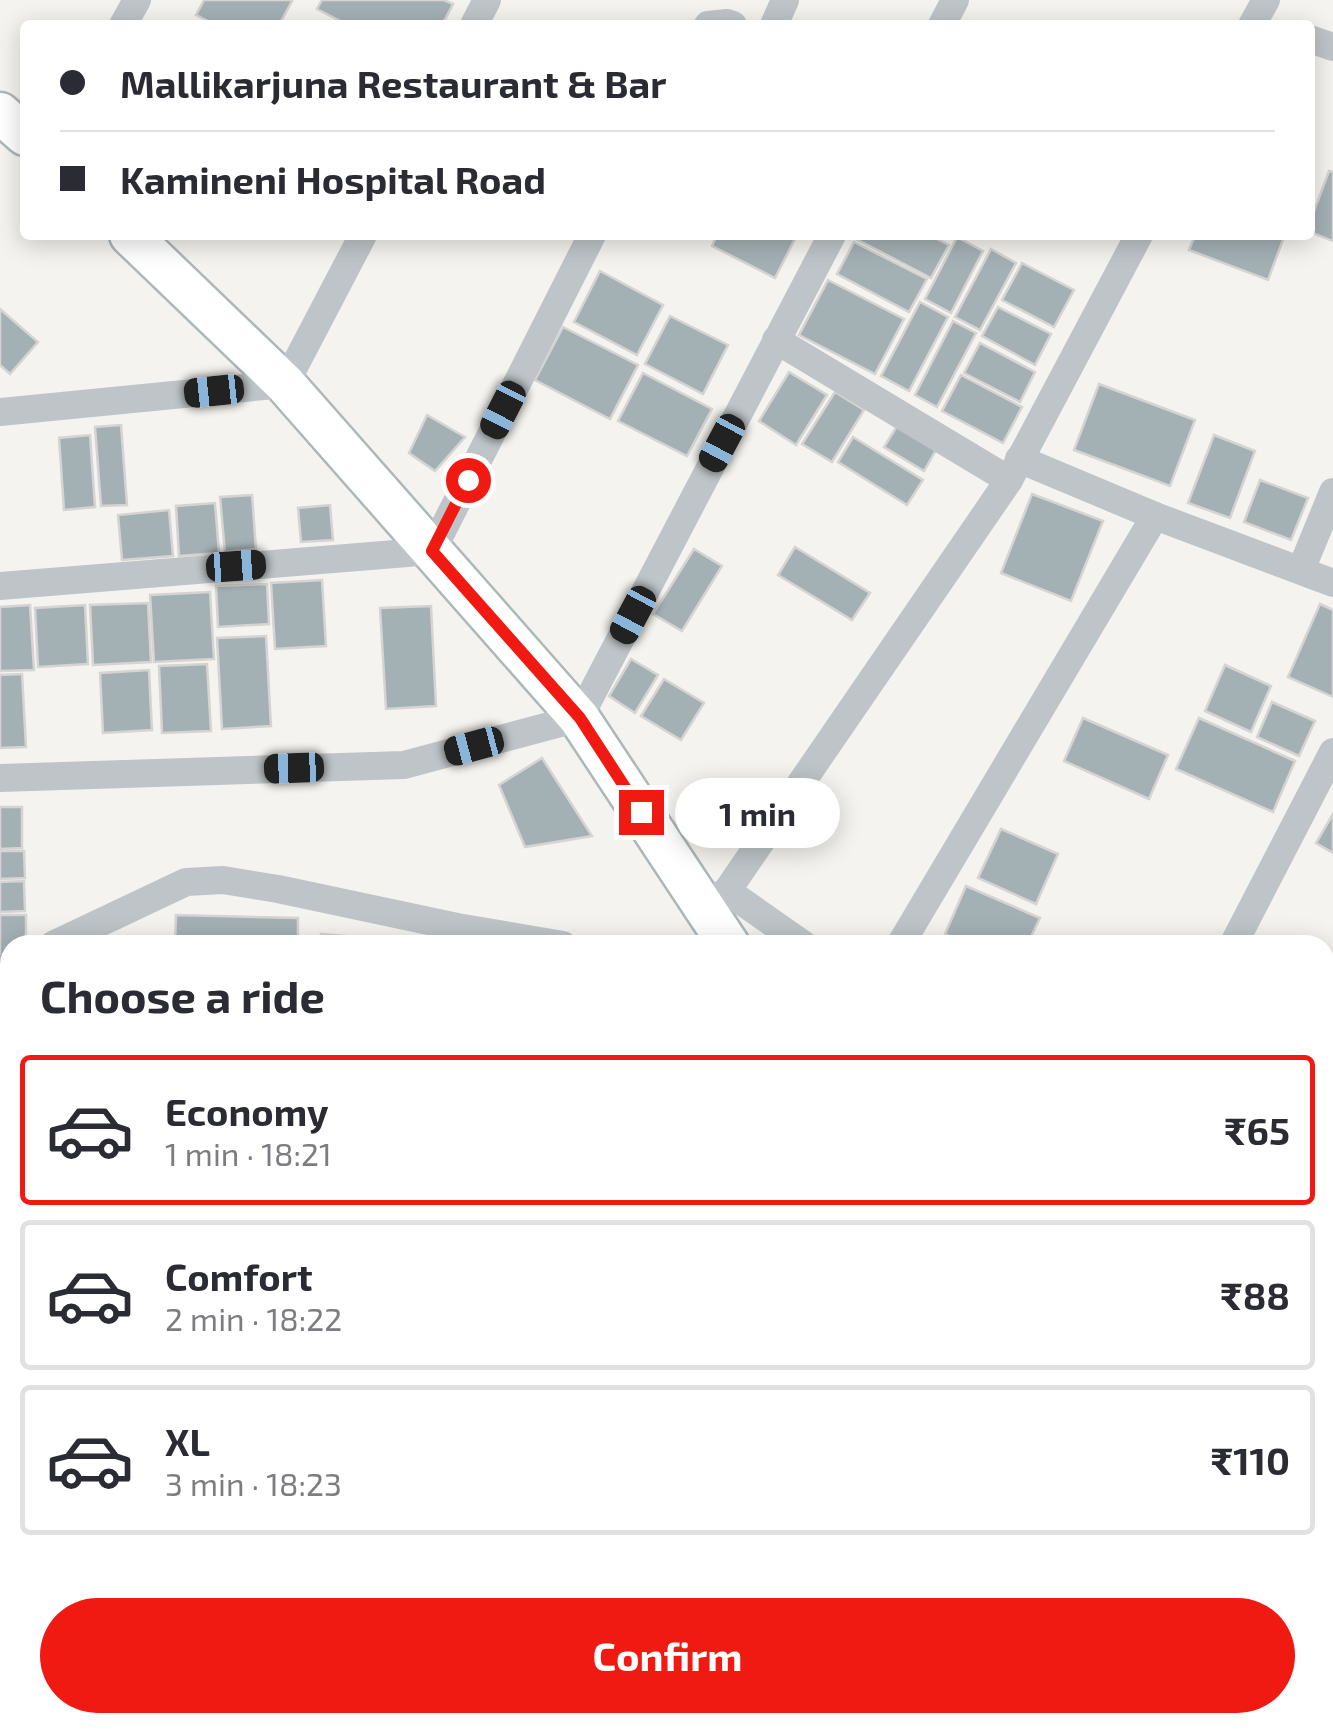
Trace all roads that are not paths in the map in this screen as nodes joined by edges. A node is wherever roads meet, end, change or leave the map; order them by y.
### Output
1 (0, 113) edge
2 (20, 131) edge
3 (135, 240) edge
4 (360, 240) edge
5 (589, 240) edge
6 (829, 240) edge
7 (1136, 240) edge
8 (776, 340) junction
9 (284, 384) junction
10 (0, 412) edge
11 (1014, 470) junction
12 (1333, 492) edge
13 (1155, 516) junction
14 (432, 551) junction
15 (1302, 570) junction
16 (1333, 583) edge
17 (0, 586) edge
18 (580, 718) junction
19 (1333, 752) edge
20 (0, 778) edge
21 (715, 899) junction
22 (74, 935) edge
23 (452, 935) edge
24 (727, 935) edge
25 (785, 935) edge
26 (906, 935) edge
27 (1238, 935) edge

1 - 2 street
3 - 9 street
4 - 9 street
5 - 14 street
6 - 8 street
7 - 11 street
8 - 11 street
8 - 18 street
9 - 10 street
9 - 14 street
11 - 13 street
11 - 21 street
12 - 15 street
13 - 15 street
13 - 26 street
14 - 17 street
14 - 18 street
15 - 16 street
18 - 20 street
18 - 21 street
19 - 27 street
21 - 24 street
21 - 25 street
22 - 23 street

